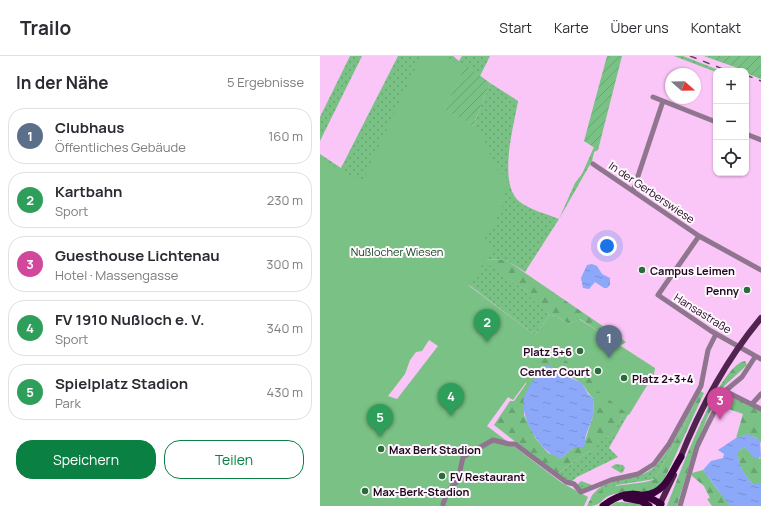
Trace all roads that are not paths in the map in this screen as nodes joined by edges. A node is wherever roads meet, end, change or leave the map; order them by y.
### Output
1 (653, 97) dead end
2 (663, 101) junction
3 (713, 121) edge
4 (749, 135) edge
5 (761, 140) edge
6 (593, 164) dead end
7 (634, 191) junction
8 (699, 236) junction
9 (761, 270) edge
10 (761, 318) edge
11 (716, 334) junction
12 (739, 346) junction
13 (755, 356) junction
14 (761, 359) edge
15 (725, 391) junction
16 (761, 394) edge
17 (752, 404) junction
18 (761, 409) edge
19 (680, 457) junction
20 (644, 495) junction
21 (618, 498) junction
22 (443, 504) dead end
23 (660, 505) edge
24 (603, 506) edge
25 (649, 506) edge
26 (680, 506) edge

1 - 2 street
2 - 3 street
2 - 7 street
4 - 5 street
6 - 7 street, In der Gerberswiese
7 - 8 street, In der Gerberswiese
8 - 9 street, In der Gerberswiese
8 - 11 street, Hansastraße
10 - 12 main road
11 - 12 street, Hansastraße
11 - 22 street
12 - 13 street, Hansastraße
12 - 19 main road
13 - 14 street, Hansastraße
13 - 15 street
15 - 17 street
15 - 26 street
16 - 17 street
17 - 18 street
19 - 20 highway
19 - 23 main road
20 - 21 highway
20 - 23 highway
21 - 24 highway
21 - 25 highway

